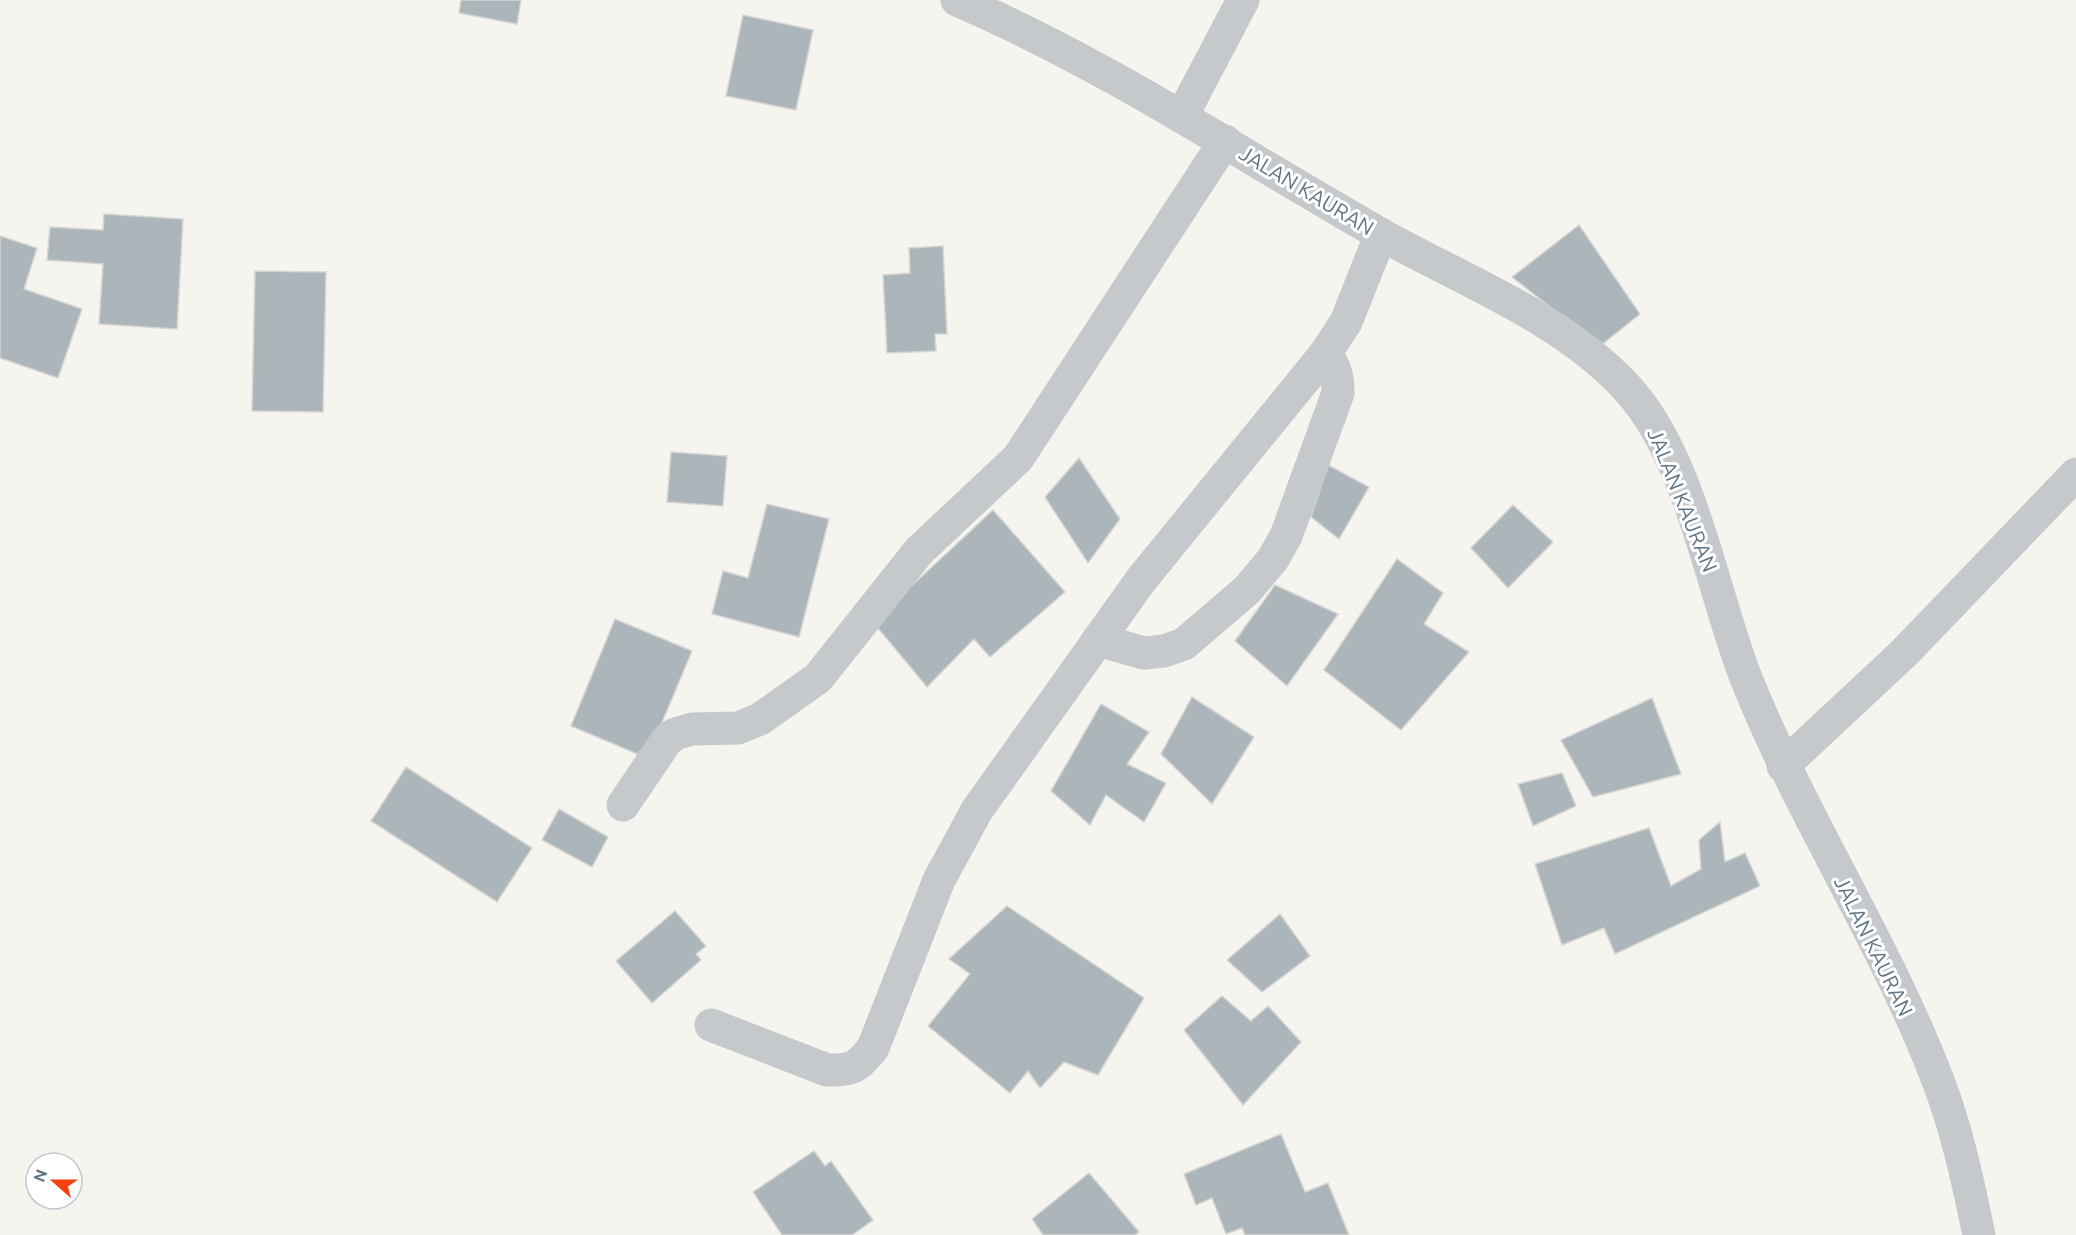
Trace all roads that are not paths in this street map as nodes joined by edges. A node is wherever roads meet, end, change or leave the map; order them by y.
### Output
1 (957, 0) edge
2 (1243, 0) edge
3 (1182, 116) junction
4 (1225, 141) junction
5 (1382, 234) junction
6 (1325, 354) junction
7 (2076, 474) edge
8 (1098, 640) junction
9 (1783, 766) junction
10 (623, 805) dead end
11 (711, 1025) dead end
12 (1979, 1235) edge

1 - 3 street, JALAN KAURAN
2 - 3 street
3 - 4 street, JALAN KAURAN
4 - 5 street, JALAN KAURAN
4 - 10 street
5 - 6 street
5 - 9 street, JALAN KAURAN
6 - 8 street
6 - 8 street
7 - 9 street
8 - 11 street
9 - 12 street, JALAN KAURAN

